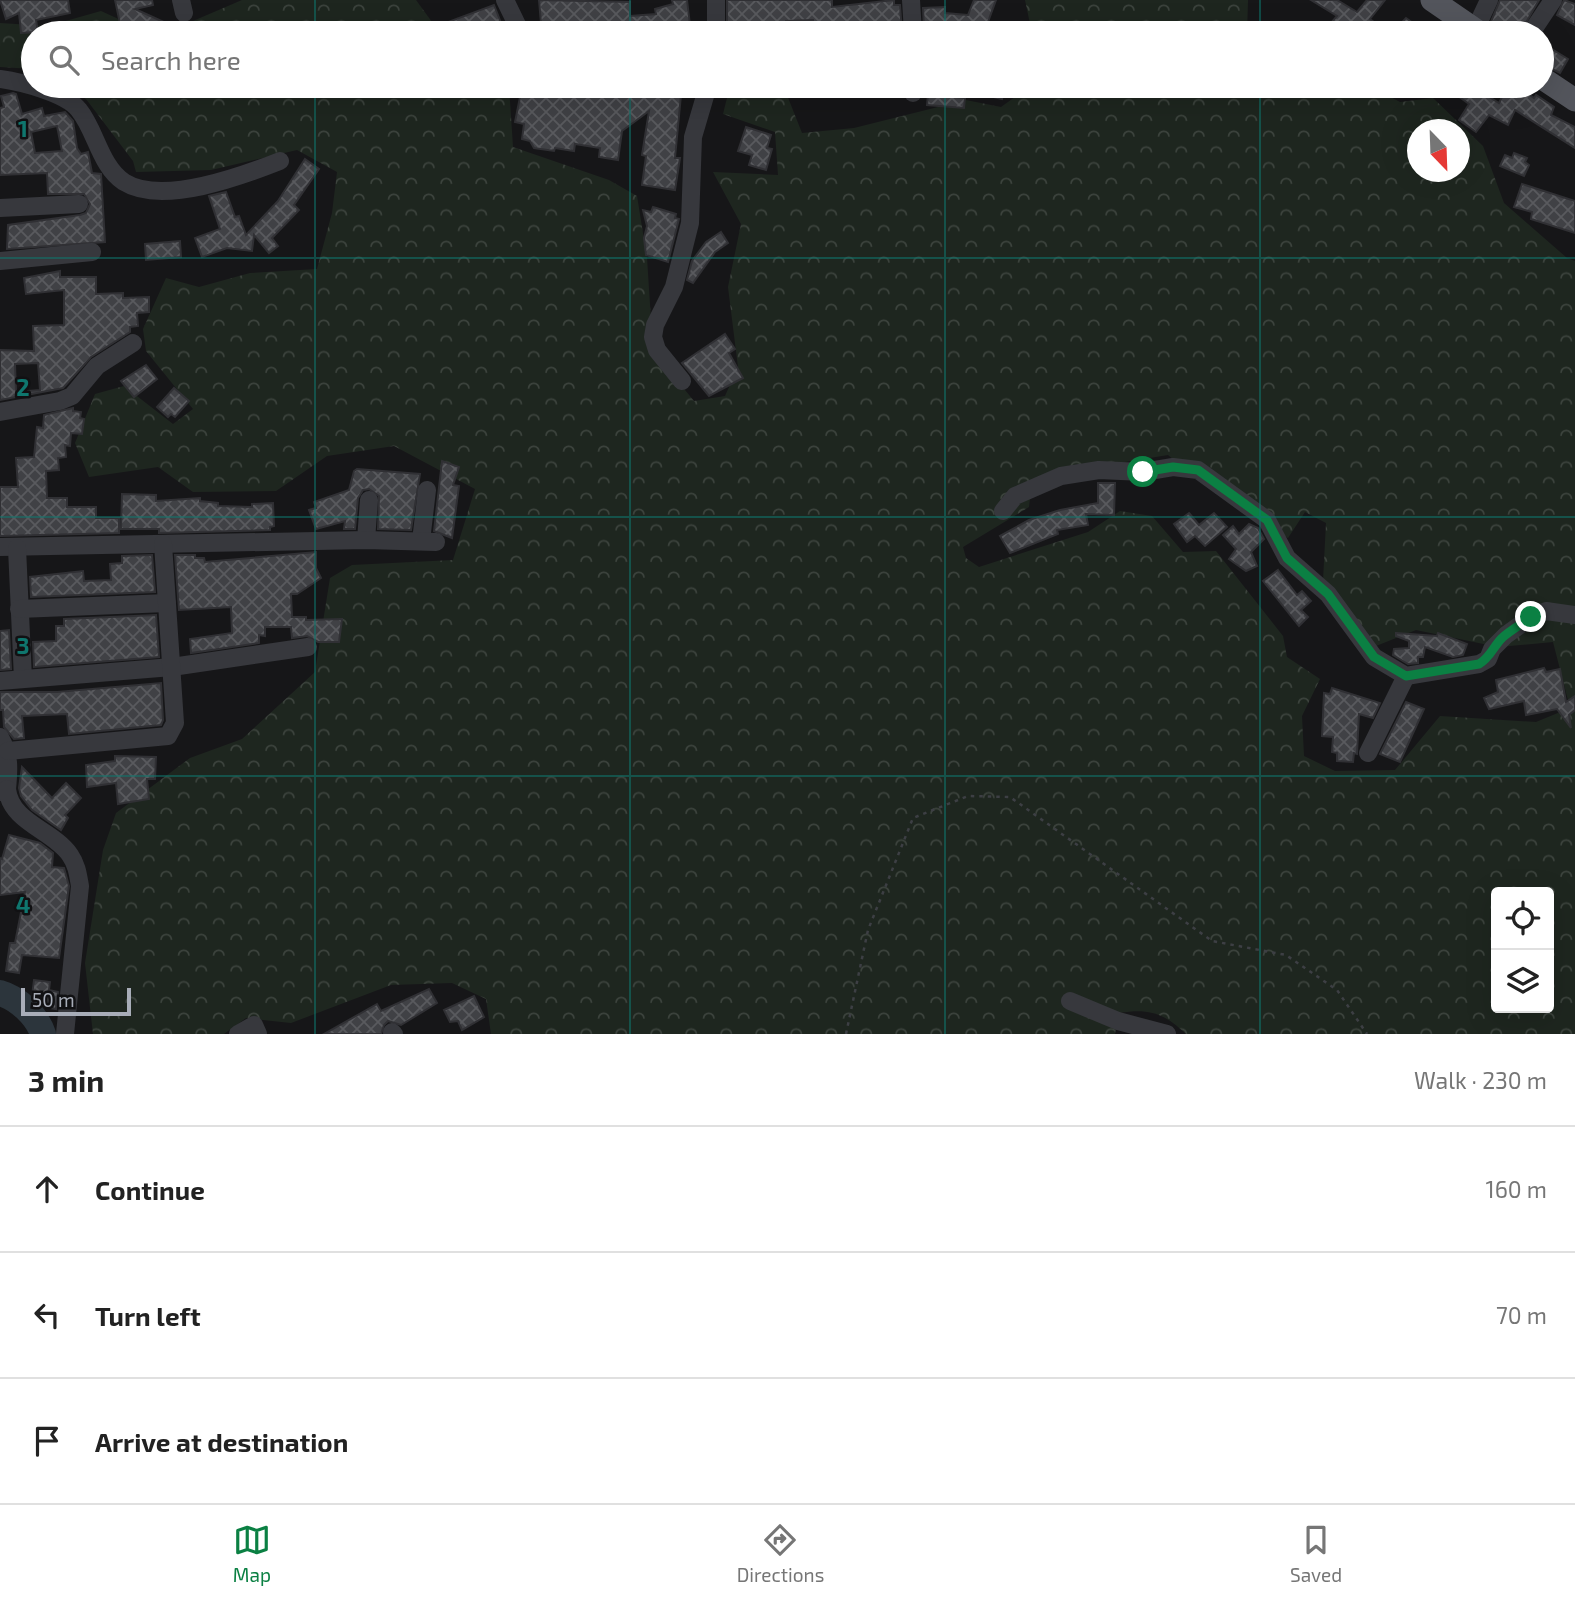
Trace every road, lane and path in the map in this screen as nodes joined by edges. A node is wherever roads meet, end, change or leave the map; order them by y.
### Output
1 (505, 0) edge
2 (716, 0) edge
3 (911, 0) edge
4 (1489, 0) edge
5 (1553, 0) edge
6 (1438, 2) edge
7 (516, 21) edge
8 (716, 21) edge
9 (912, 21) edge
10 (1463, 21) edge
11 (1481, 21) edge
12 (1539, 21) edge
13 (0, 79) edge
14 (21, 85) edge
15 (1554, 86) edge
16 (62, 98) edge
17 (704, 98) edge
18 (1575, 100) edge
19 (280, 161) dead end
20 (79, 204) dead end
21 (0, 208) edge
22 (92, 252) dead end
23 (0, 261) edge
24 (133, 343) dead end
25 (682, 381) dead end
26 (0, 412) edge
27 (427, 490) dead end
28 (369, 500) dead end
29 (1003, 511) dead end
30 (366, 540) junction
31 (163, 544) junction
32 (9, 547) edge
33 (167, 603) junction
34 (19, 609) junction
35 (1575, 615) edge
36 (308, 647) dead end
37 (172, 667) junction
38 (1406, 676) junction
39 (23, 678) junction
40 (0, 681) edge
41 (4, 744) edge
42 (1368, 753) dead end
43 (4, 790) edge
44 (1070, 1001) dead end
45 (65, 1034) edge
46 (238, 1034) edge
47 (258, 1034) edge
48 (846, 1034) edge
49 (1167, 1034) edge
50 (1367, 1034) edge

1 - 7 street
2 - 8 street
3 - 9 street
4 - 11 street
5 - 12 street
6 - 10 main road
13 - 14 street
15 - 18 main road
16 - 19 street
17 - 25 street
20 - 21 street
22 - 23 street
24 - 26 street
27 - 30 street
28 - 30 street
29 - 38 street
30 - 31 street
31 - 32 street
31 - 33 street
32 - 34 street
33 - 34 street
33 - 37 street
34 - 39 street
35 - 38 street
36 - 37 street
37 - 39 street
37 - 41 street
38 - 42 street
39 - 40 street
41 - 43 street
43 - 45 street
44 - 49 street
46 - 47 street
48 - 50 path

